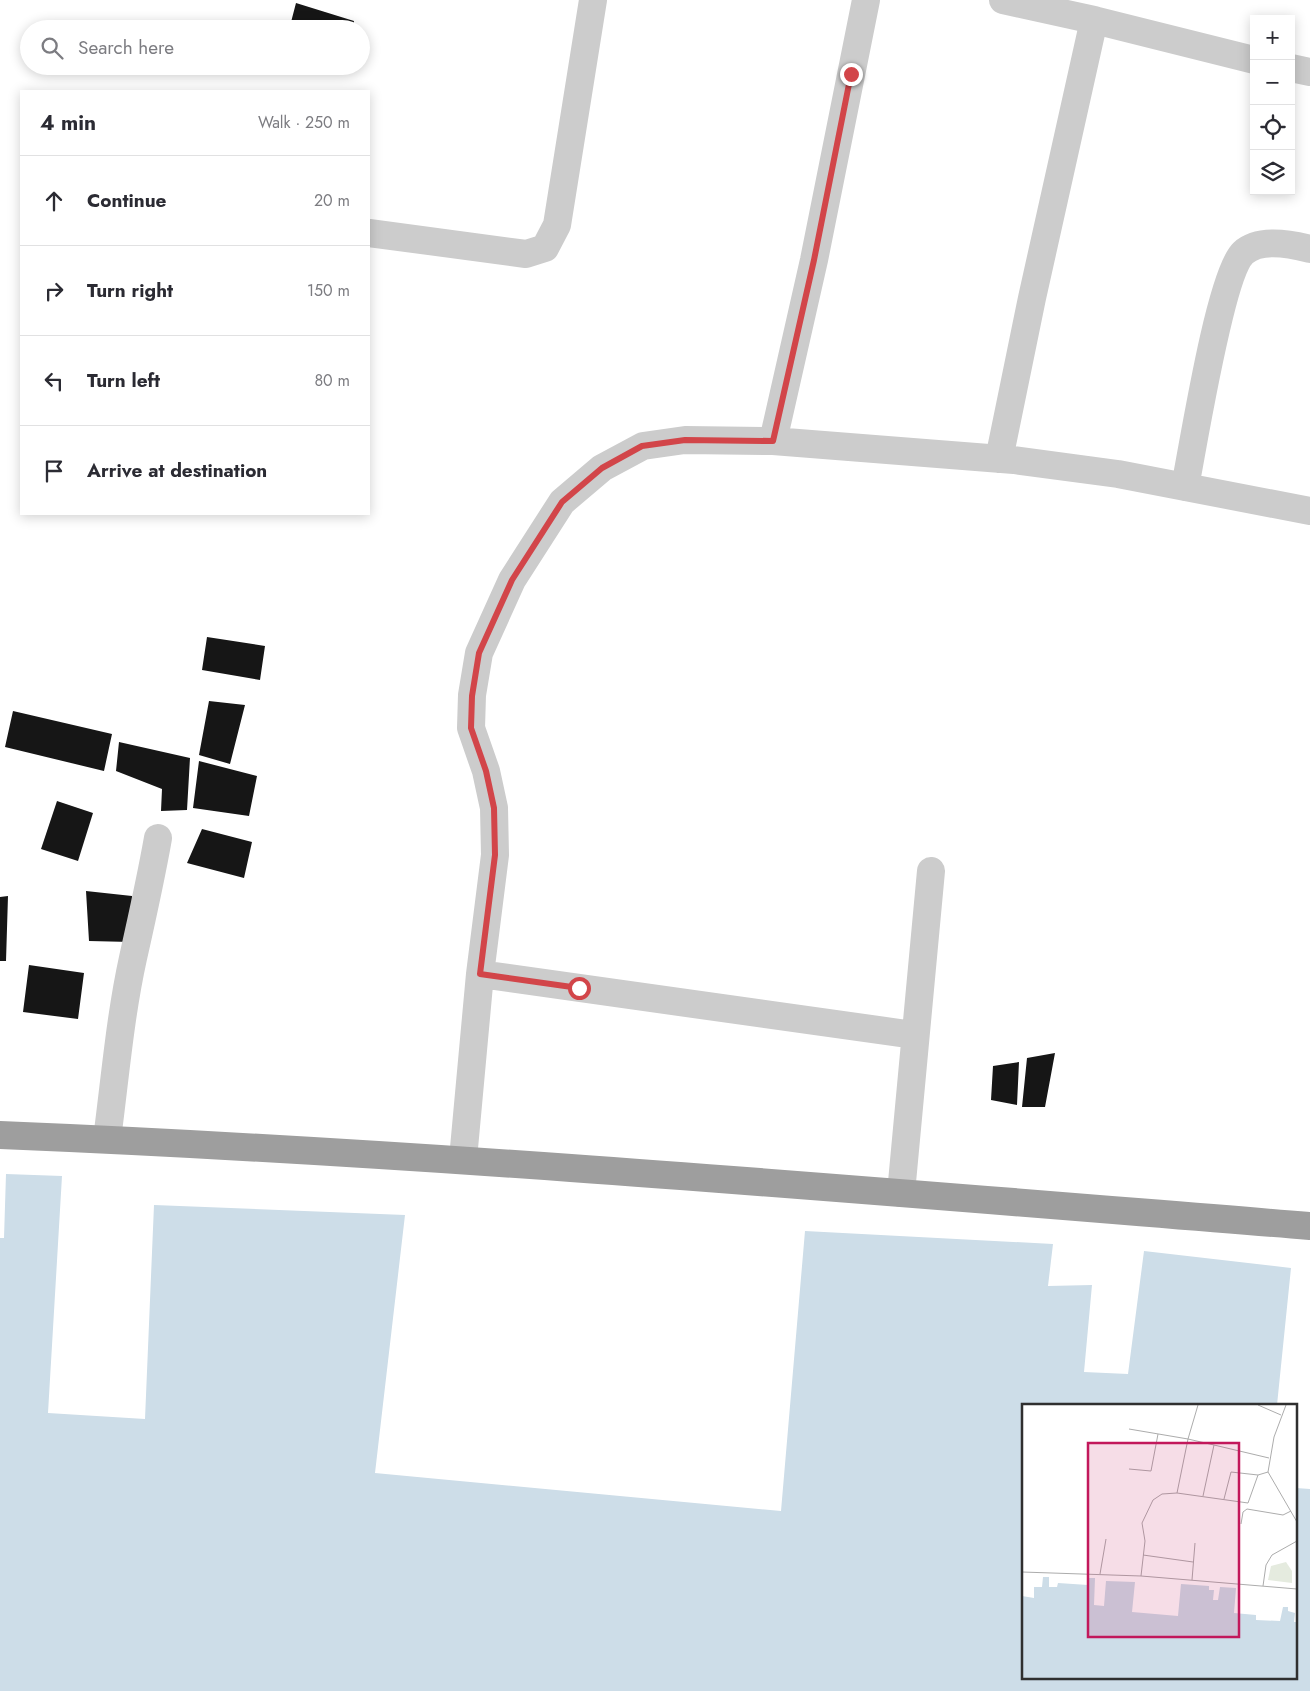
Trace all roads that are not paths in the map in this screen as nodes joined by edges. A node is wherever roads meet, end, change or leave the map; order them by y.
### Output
1 (592, 0) edge
2 (866, 0) edge
3 (1003, 0) edge
4 (1094, 20) junction
5 (1250, 59) edge
6 (1295, 69) edge
7 (1310, 72) edge
8 (370, 233) edge
9 (1310, 249) edge
10 (773, 441) junction
11 (999, 459) junction
12 (1185, 487) junction
13 (1310, 511) edge
14 (158, 838) dead end
15 (931, 871) dead end
16 (480, 974) junction
17 (914, 1035) junction
18 (0, 1135) edge
19 (108, 1139) junction
20 (463, 1159) junction
21 (901, 1193) junction
22 (1310, 1226) edge

1 - 8 street
2 - 10 street
3 - 4 street
4 - 5 street
4 - 11 street
6 - 7 street
9 - 12 street
10 - 11 street
10 - 16 street
11 - 12 street
12 - 13 street
14 - 19 street
15 - 17 street
16 - 17 street
16 - 20 street
17 - 21 street
18 - 19 highway
19 - 20 highway
20 - 21 highway
21 - 22 highway

